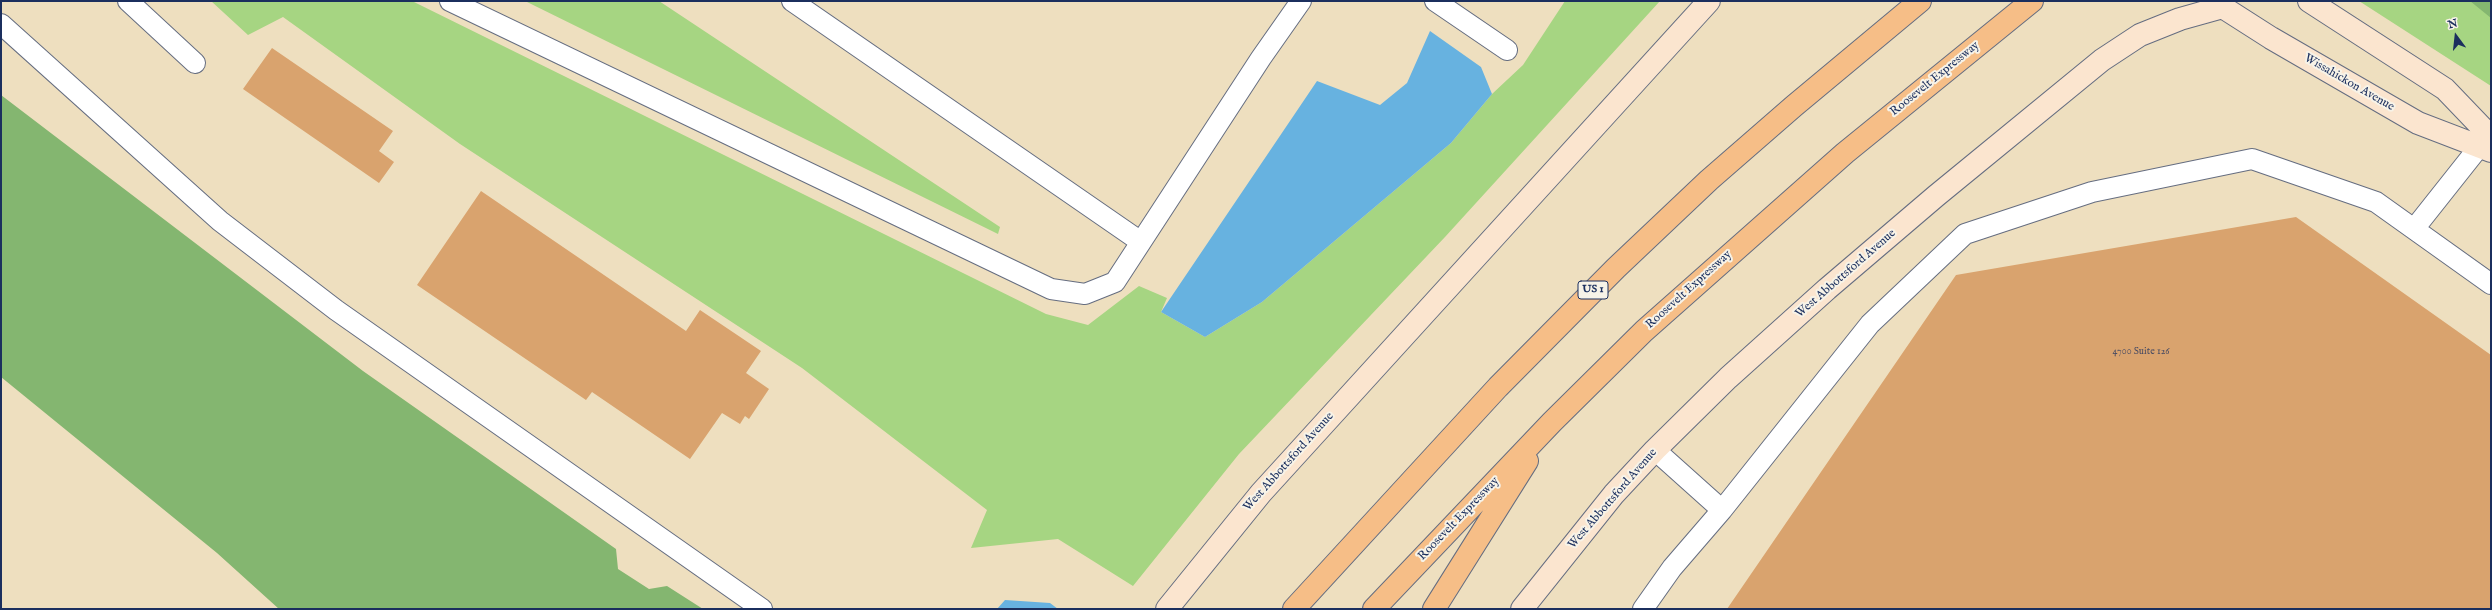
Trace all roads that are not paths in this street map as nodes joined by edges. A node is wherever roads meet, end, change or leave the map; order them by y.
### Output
1 (128, 1) edge
2 (450, 1) edge
3 (792, 1) edge
4 (1301, 1) edge
5 (1436, 1) edge
6 (1709, 1) edge
7 (1920, 1) edge
8 (2032, 1) edge
9 (2309, 1) edge
10 (2218, 4) edge
11 (1, 24) edge
12 (1507, 50) dead end
13 (196, 63) dead end
14 (2487, 145) edge
15 (2414, 229) junction
16 (1141, 242) junction
17 (2491, 284) edge
18 (1552, 422) junction
19 (1655, 450) junction
20 (1722, 510) junction
21 (762, 609) edge
22 (1167, 609) edge
23 (1294, 609) edge
24 (1374, 609) edge
25 (1434, 609) edge
26 (1522, 609) edge
27 (1643, 609) edge

1 - 13 lane
2 - 16 lane
3 - 16 lane
4 - 16 lane
5 - 12 lane
6 - 22 street, West Abbottsford Avenue
7 - 23 highway, US 1
8 - 18 highway, Roosevelt Expressway
9 - 14 street
10 - 14 street, Wissahickon Avenue
10 - 19 street, West Abbottsford Avenue
11 - 21 lane
14 - 15 lane
15 - 17 lane
15 - 20 lane
18 - 24 highway, Roosevelt Expressway
18 - 25 highway
19 - 20 lane
19 - 26 street, West Abbottsford Avenue
20 - 27 lane

